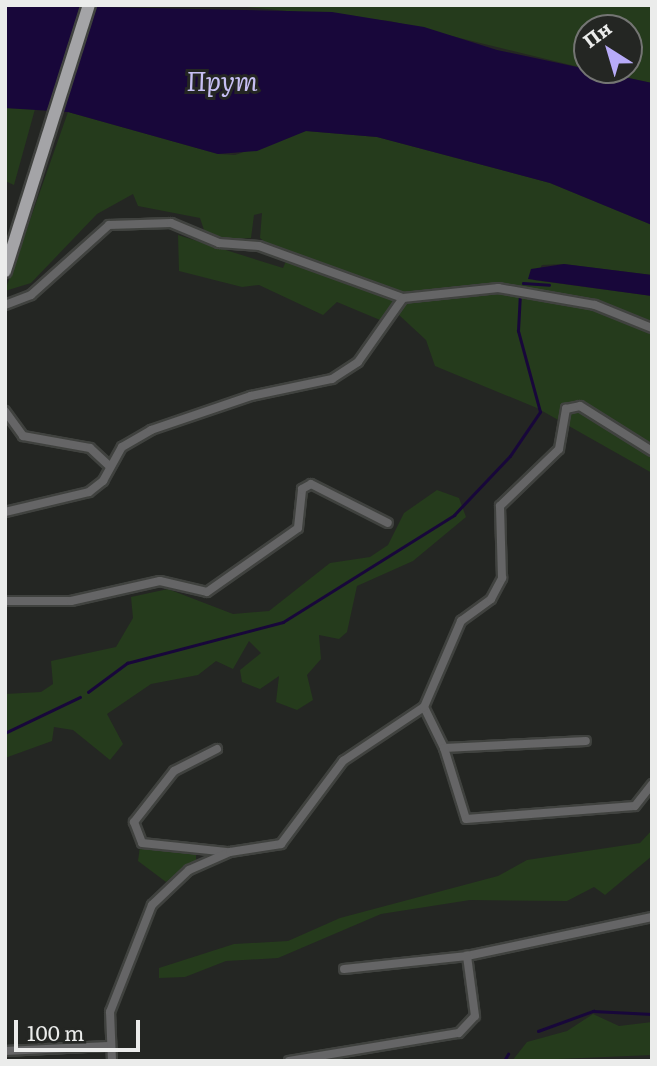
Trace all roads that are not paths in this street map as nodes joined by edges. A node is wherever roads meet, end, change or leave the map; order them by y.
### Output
1 (89, 5) edge
2 (5, 271) edge
3 (403, 298) junction
4 (5, 305) edge
5 (652, 328) edge
6 (5, 411) edge
7 (652, 451) edge
8 (108, 465) junction
9 (5, 512) edge
10 (388, 523) dead end
11 (5, 601) edge
12 (424, 707) junction
13 (586, 741) dead end
14 (444, 747) junction
15 (217, 749) dead end
16 (652, 784) edge
17 (230, 852) junction
18 (652, 917) edge
19 (467, 956) junction
20 (344, 968) dead end
21 (108, 1046) junction
22 (5, 1051) edge
23 (112, 1061) edge
24 (289, 1061) edge

1 - 2 main road
3 - 4 street
3 - 5 street
3 - 8 street
6 - 8 street
7 - 12 street
8 - 9 street
10 - 11 street
12 - 14 street
12 - 17 street
13 - 14 street
14 - 16 street
15 - 17 street
17 - 21 street
18 - 19 street
19 - 20 street
19 - 24 street
21 - 22 street
21 - 23 street

